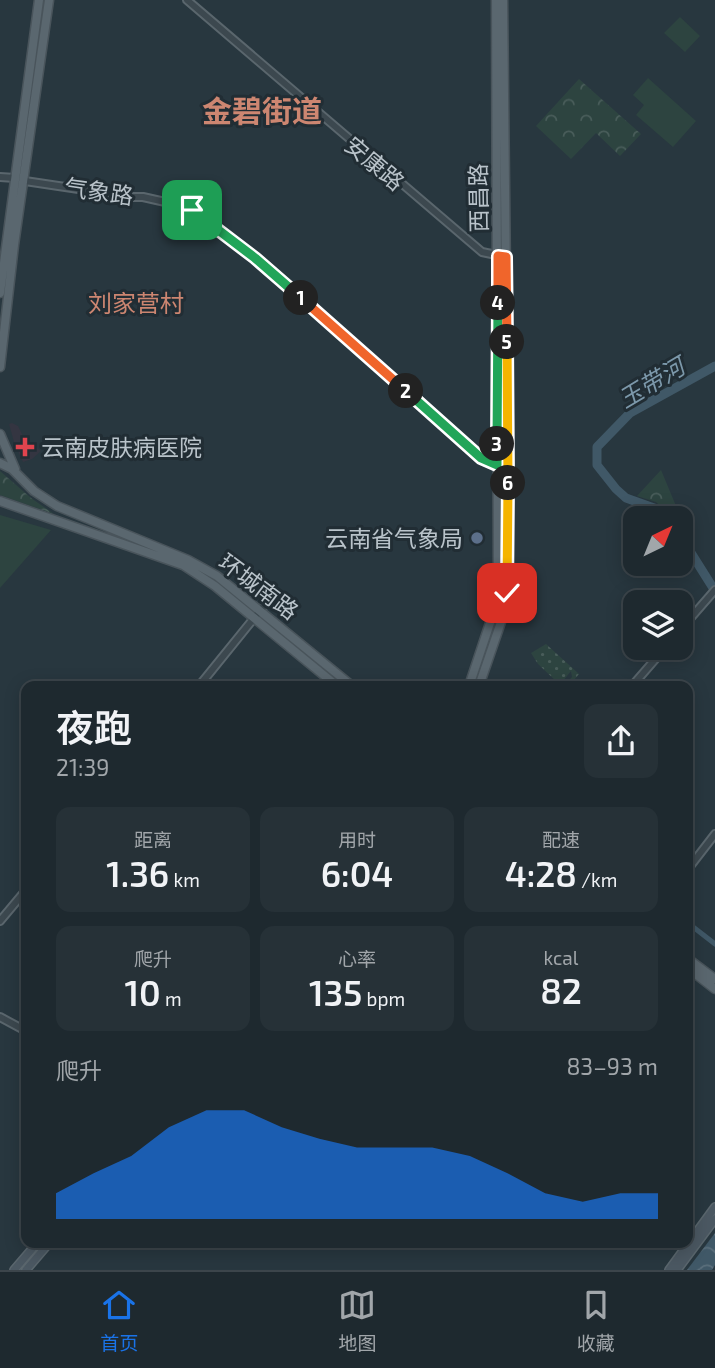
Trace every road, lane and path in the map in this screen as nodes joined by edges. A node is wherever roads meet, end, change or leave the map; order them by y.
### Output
1 (39, 0) edge
2 (49, 0) edge
3 (187, 0) edge
4 (496, 0) edge
5 (503, 0) edge
6 (0, 177) edge
7 (15, 178) junction
8 (24, 181) junction
9 (502, 257) junction
10 (0, 293) edge
11 (0, 367) edge
12 (0, 434) edge
13 (0, 463) edge
14 (497, 465) junction
15 (22, 480) junction
16 (0, 501) edge
17 (88, 526) junction
18 (714, 591) edge
19 (262, 609) junction
20 (693, 615) edge
21 (254, 619) junction
22 (655, 660) edge
23 (203, 681) edge
24 (331, 681) edge
25 (346, 681) edge
26 (471, 681) edge
27 (481, 681) edge
28 (636, 681) edge
29 (715, 834) edge
30 (693, 863) edge
31 (21, 896) edge
32 (0, 921) edge
33 (693, 963) edge
34 (693, 972) edge
35 (715, 979) edge
36 (715, 989) edge
37 (0, 1017) edge
38 (21, 1028) edge
39 (715, 1207) edge
40 (715, 1219) edge
41 (693, 1236) edge
42 (33, 1248) edge
43 (45, 1248) edge
44 (684, 1248) edge
45 (15, 1270) edge
46 (26, 1270) edge
47 (668, 1270) edge
48 (677, 1270) edge

1 - 7 main road
2 - 8 main road
3 - 9 street, 安康路
4 - 9 main road, 西昌路
5 - 9 main road, 西昌路
6 - 7 street
7 - 10 main road
8 - 11 main road
8 - 14 street, 气象路
9 - 14 main road, 西昌路
9 - 27 main road, 西昌路
12 - 15 main road
13 - 15 main road
14 - 26 main road, 西昌路
15 - 17 main road
16 - 17 main road
17 - 19 main road, 环城南路
17 - 21 main road, 环城南路
18 - 20 street
19 - 21 street
19 - 25 main road, 环城南路
21 - 23 street
21 - 24 main road, 环城南路
22 - 28 street
29 - 30 street
31 - 32 street
33 - 35 main road
34 - 36 main road
37 - 38 street
39 - 41 main road
40 - 48 main road
42 - 45 main road
43 - 46 main road
44 - 47 main road

